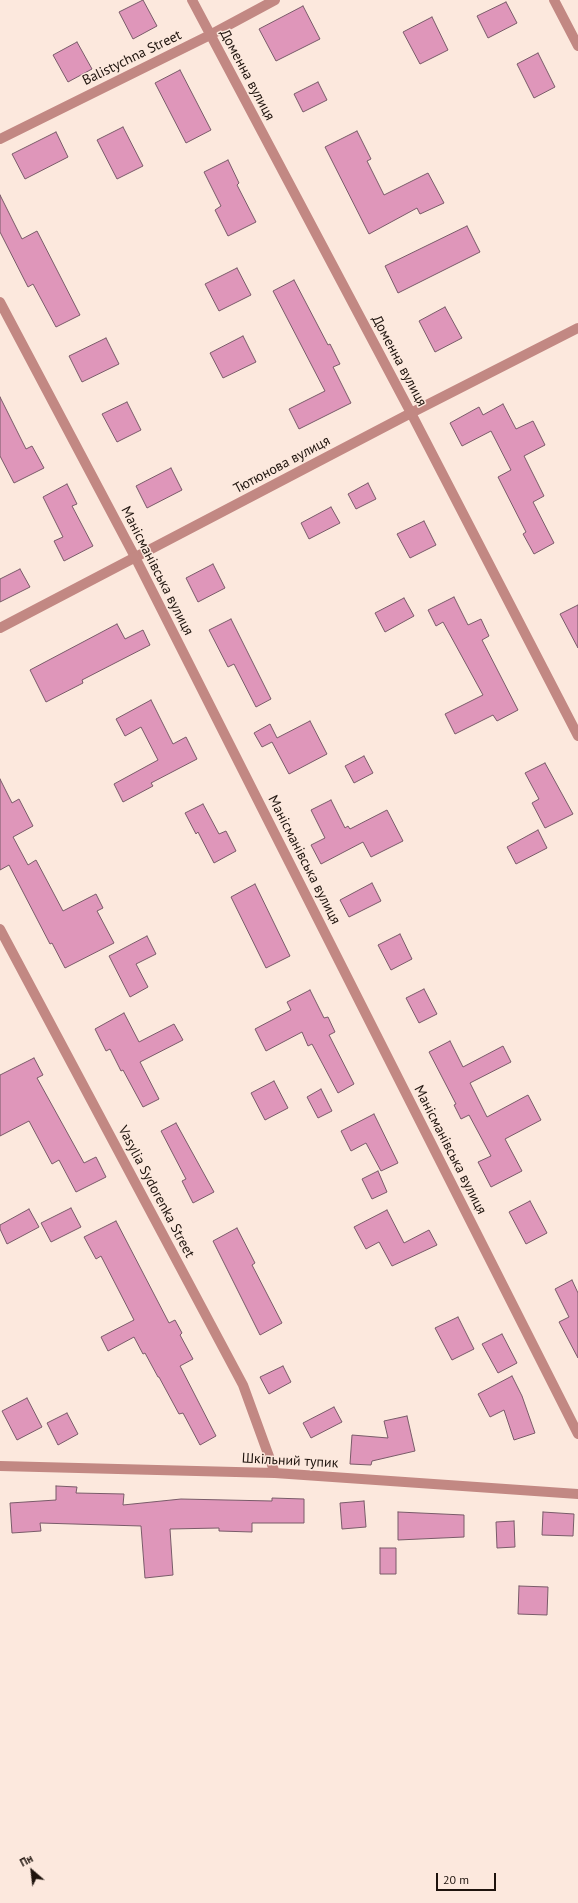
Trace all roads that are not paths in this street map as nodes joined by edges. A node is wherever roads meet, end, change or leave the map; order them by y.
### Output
1 (192, 0) edge
2 (275, 0) edge
3 (554, 0) edge
4 (210, 35) junction
5 (578, 46) edge
6 (0, 139) edge
7 (0, 302) edge
8 (578, 328) edge
9 (411, 413) junction
10 (135, 557) junction
11 (0, 628) edge
12 (578, 736) edge
13 (0, 929) edge
14 (578, 1434) edge
15 (0, 1466) edge
16 (275, 1474) junction
17 (578, 1494) edge

1 - 4 street, Доменна вулиця
2 - 4 street, Balistychna Street
3 - 5 street
4 - 6 street, Balistychna Street
4 - 9 street, Доменна вулиця
7 - 10 street, Манісманівська вулиця
8 - 9 street, Тютюнова вулиця
9 - 10 street, Тютюнова вулиця
9 - 12 street, Доменна вулиця
10 - 11 street, Тютюнова вулиця
10 - 14 street, Манісманівська вулиця
13 - 16 street, Vasylia Sydorenka Street
15 - 16 street, Шкільний тупик
16 - 17 street, Шкільний тупик

